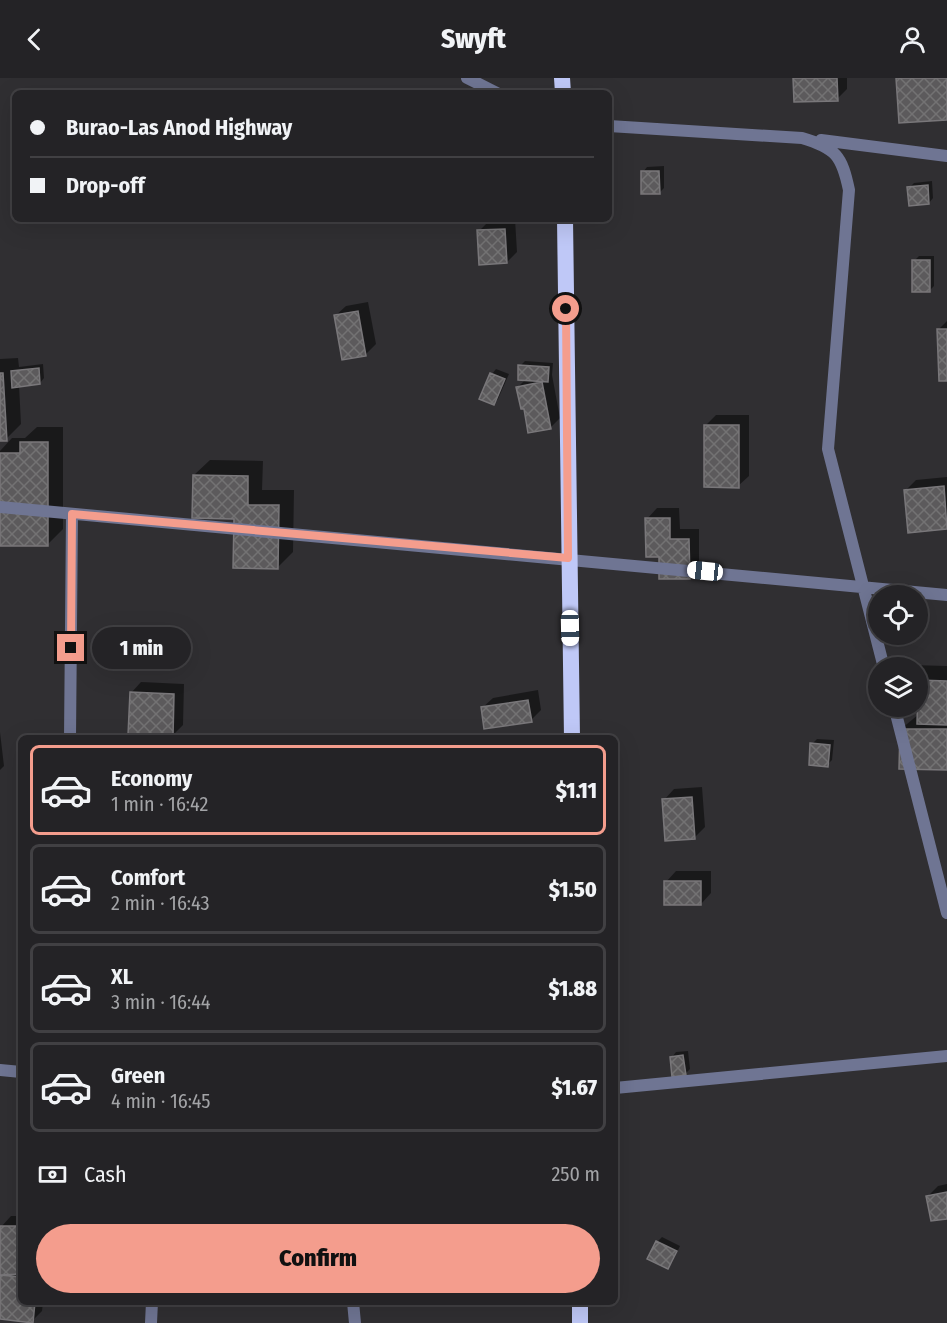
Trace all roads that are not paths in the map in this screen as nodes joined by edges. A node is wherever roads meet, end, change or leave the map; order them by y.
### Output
1 (467, 78) edge
2 (491, 90) edge
3 (612, 126) edge
4 (802, 138) junction
5 (947, 156) edge
6 (565, 222) edge
7 (0, 507) edge
8 (72, 514) junction
9 (568, 558) junction
10 (863, 587) junction
11 (947, 595) edge
12 (881, 657) edge
13 (897, 717) edge
14 (70, 735) edge
15 (572, 735) edge
16 (947, 912) edge
17 (947, 1056) edge
18 (0, 1070) edge
19 (18, 1072) edge
20 (618, 1088) edge
21 (152, 1305) edge
22 (353, 1305) edge
23 (580, 1305) edge
24 (151, 1323) edge
25 (355, 1323) edge
26 (580, 1323) edge

1 - 2 street
3 - 4 street
4 - 5 street
4 - 10 street
6 - 9 highway
7 - 8 street
8 - 9 street
8 - 14 street
9 - 10 street
9 - 15 highway
10 - 11 street
10 - 12 street
13 - 16 street
17 - 20 street
18 - 19 street
21 - 24 street
22 - 25 street
23 - 26 highway

